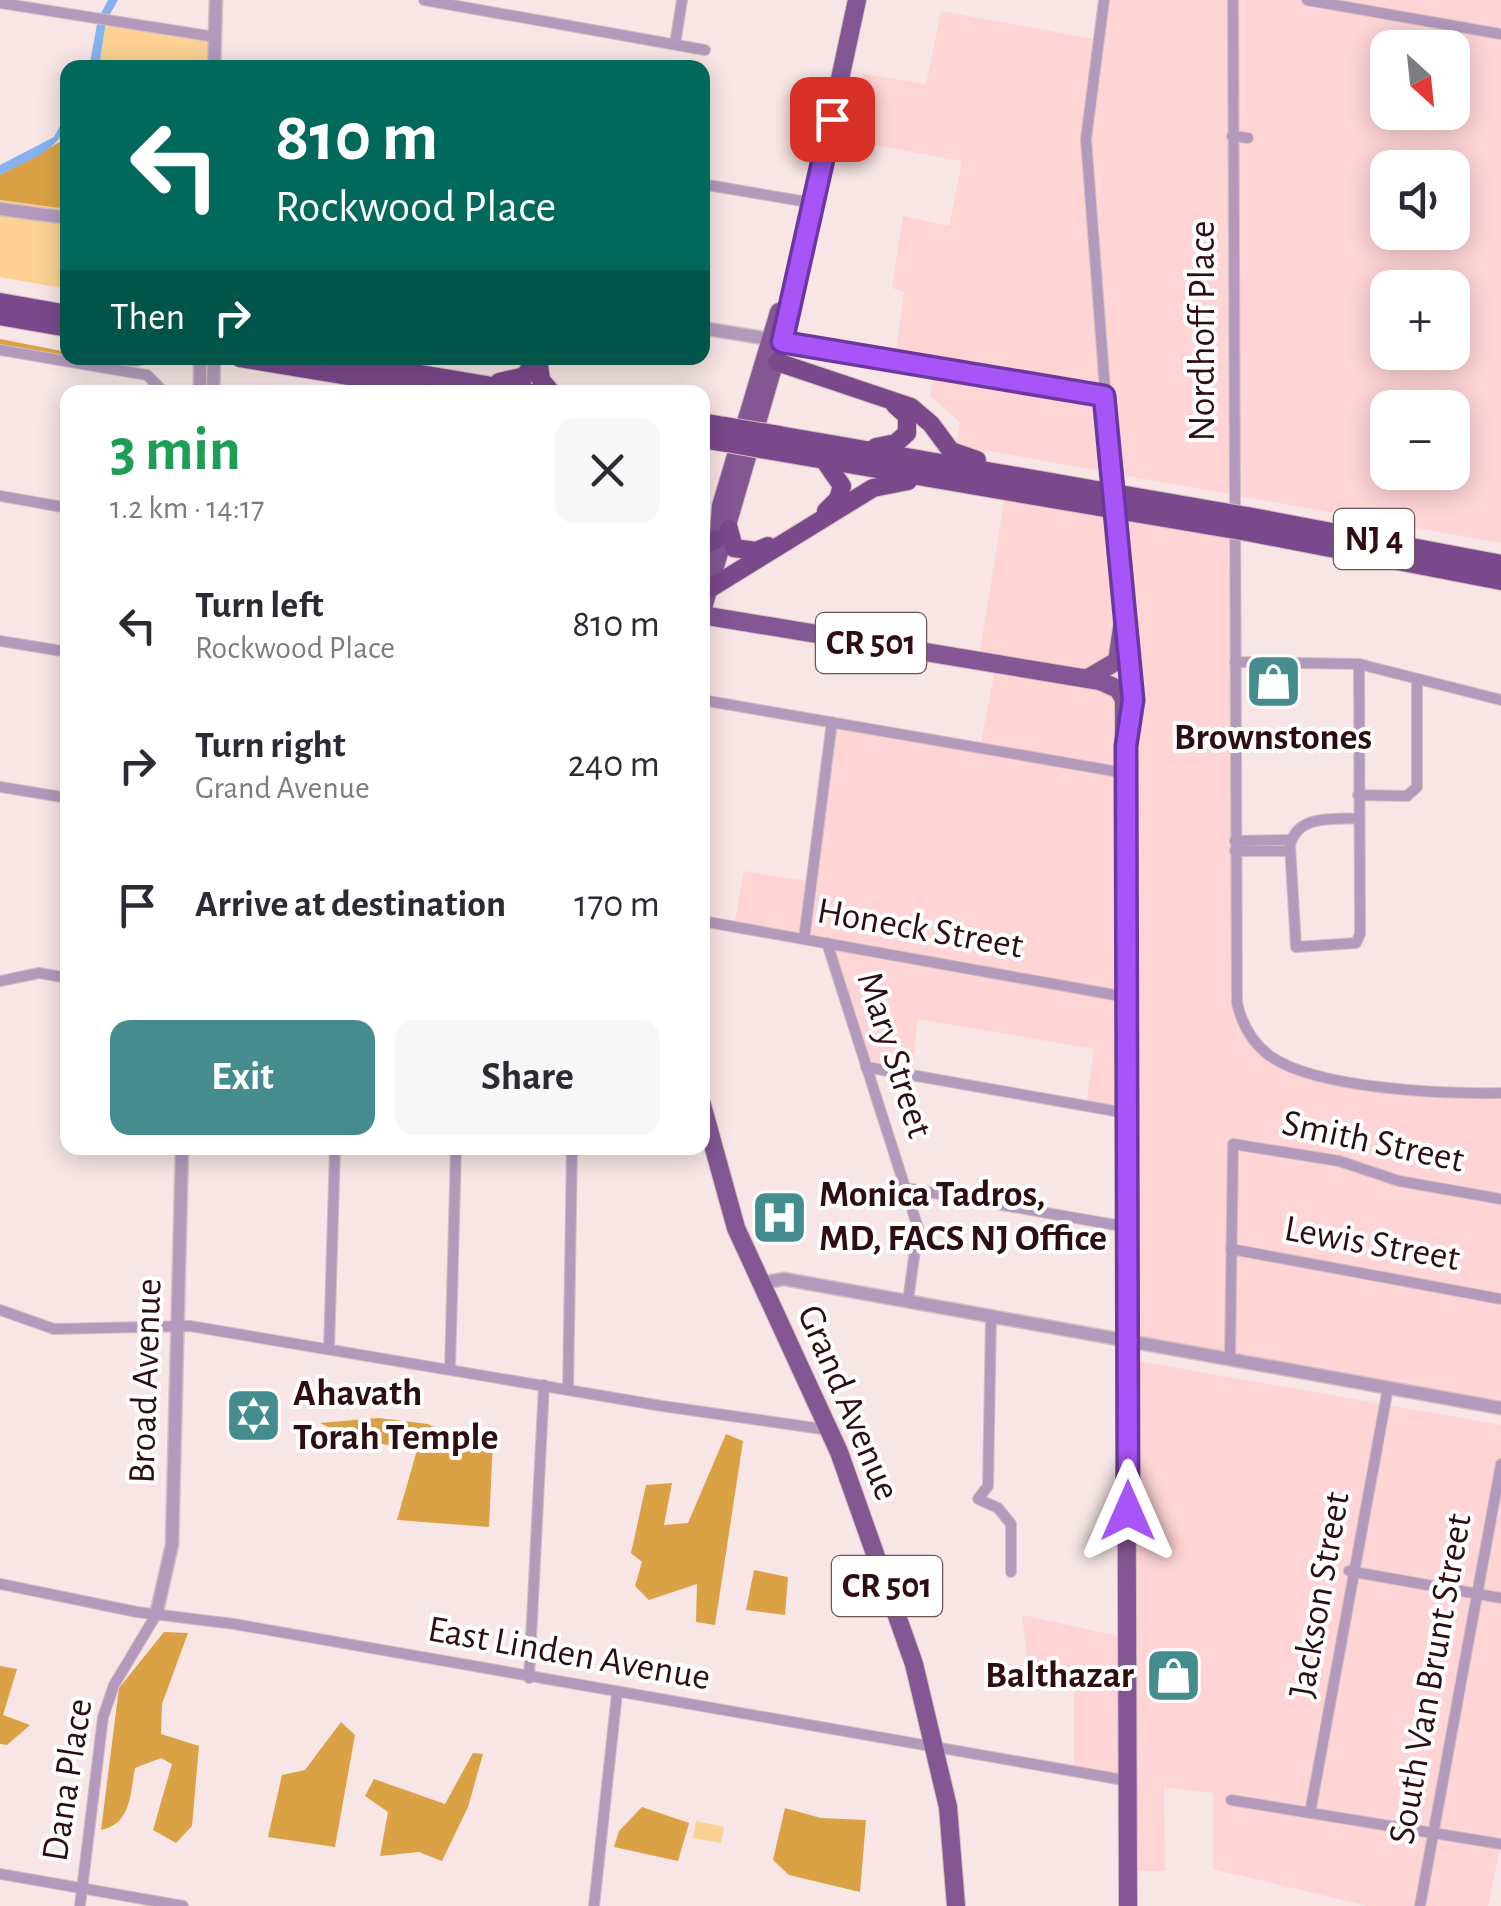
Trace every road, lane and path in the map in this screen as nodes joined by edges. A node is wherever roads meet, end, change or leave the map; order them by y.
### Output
1 (216, 0) edge
2 (424, 0) edge
3 (682, 0) edge
4 (857, 0) edge
5 (1104, 0) edge
6 (1234, 0) edge
7 (1306, 0) edge
8 (0, 3) edge
9 (1501, 34) edge
10 (214, 37) junction
11 (675, 44) junction
12 (705, 50) dead end
13 (214, 60) edge
14 (1232, 136) junction
15 (1248, 138) dead end
16 (710, 185) edge
17 (813, 203) junction
18 (0, 210) edge
19 (60, 217) edge
20 (0, 302) edge
21 (60, 313) edge
22 (0, 316) edge
23 (60, 327) edge
24 (710, 329) edge
25 (776, 341) junction
26 (0, 350) edge
27 (60, 360) edge
28 (777, 362) junction
29 (89, 365) edge
30 (282, 365) edge
31 (365, 365) edge
32 (532, 365) edge
33 (157, 385) edge
34 (404, 385) edge
35 (484, 385) joint
36 (1104, 396) junction
37 (886, 400) junction
38 (710, 426) edge
39 (726, 435) junction
40 (710, 438) edge
41 (775, 443) junction
42 (863, 450) junction
43 (824, 460) junction
44 (935, 478) junction
45 (1029, 478) junction
46 (0, 496) edge
47 (1098, 498) junction
48 (60, 507) edge
49 (814, 521) junction
50 (1247, 524) junction
51 (717, 541) edge
52 (778, 542) junction
53 (1501, 564) edge
54 (1436, 568) junction
55 (1501, 581) edge
56 (710, 583) edge
57 (710, 588) edge
58 (1501, 592) edge
59 (710, 614) edge
60 (1123, 622) junction
61 (0, 641) edge
62 (60, 651) edge
63 (1236, 662) junction
64 (1359, 664) junction
65 (1087, 679) junction
66 (1417, 680) junction
67 (1501, 700) edge
68 (710, 701) edge
69 (832, 722) junction
70 (1126, 746) junction
71 (1126, 773) junction
72 (0, 786) edge
73 (1358, 795) junction
74 (60, 797) edge
75 (1358, 818) junction
76 (1235, 846) junction
77 (1290, 846) junction
78 (710, 921) edge
79 (804, 939) junction
80 (827, 943) junction
81 (60, 977) edge
82 (0, 981) edge
83 (1126, 997) junction
84 (866, 1067) junction
85 (1501, 1093) edge
86 (1127, 1113) junction
87 (710, 1135) edge
88 (182, 1155) edge
89 (334, 1155) edge
90 (456, 1155) edge
91 (572, 1155) edge
92 (905, 1188) junction
93 (1501, 1199) edge
94 (1128, 1227) junction
95 (1232, 1249) junction
96 (760, 1283) junction
97 (1501, 1299) edge
98 (908, 1301) junction
99 (0, 1310) edge
100 (990, 1316) junction
101 (177, 1326) junction
102 (1129, 1341) junction
103 (329, 1349) junction
104 (1223, 1357) junction
105 (450, 1369) junction
106 (544, 1385) junction
107 (1388, 1388) junction
108 (568, 1390) junction
109 (1501, 1408) edge
110 (829, 1430) junction
111 (1501, 1464) edge
112 (1351, 1571) junction
113 (1010, 1572) dead end
114 (0, 1584) edge
115 (1478, 1594) junction
116 (1501, 1598) edge
117 (156, 1615) junction
118 (528, 1678) junction
119 (617, 1692) junction
120 (936, 1748) junction
121 (1128, 1781) junction
122 (1230, 1800) dead end
123 (1310, 1813) junction
124 (1434, 1833) junction
125 (1501, 1844) edge
126 (0, 1874) edge
127 (82, 1888) junction
128 (80, 1906) edge
129 (183, 1906) edge
130 (594, 1906) edge
131 (956, 1906) edge
132 (1128, 1906) edge
133 (1420, 1906) edge

1 - 10 street
2 - 11 street
3 - 11 street
4 - 17 main road
5 - 36 street
6 - 14 street, Nordhoff Place
7 - 9 street
8 - 10 street
10 - 13 street
11 - 12 street
14 - 15 street
14 - 63 street, Nordhoff Place
16 - 17 street
17 - 25 main road
18 - 19 street
20 - 21 highway
22 - 23 highway
24 - 25 street
25 - 28 main road
25 - 36 street
25 - 51 main road
26 - 27 street
28 - 37 highway
28 - 51 main road
29 - 33 street
30 - 34 highway
31 - 35 highway
32 - 35 highway
36 - 60 street
37 - 42 highway
37 - 45 highway
38 - 39 highway, NJ 4
39 - 40 highway, NJ 4
39 - 41 highway, NJ 4, bridge
41 - 42 highway, NJ 4
41 - 43 highway, NJ 4
42 - 45 highway, NJ 4
43 - 44 highway, NJ 4
43 - 49 highway
44 - 47 highway, NJ 4
44 - 49 highway
45 - 47 highway, NJ 4
46 - 48 street
47 - 50 highway, NJ 4, bridge
49 - 52 highway
50 - 53 highway, NJ 4
50 - 54 highway, NJ 4
51 - 52 highway
51 - 56 main road
52 - 57 highway
54 - 55 highway, NJ 4
54 - 58 highway
59 - 65 main road, CR 501
60 - 65 main road
60 - 70 street
61 - 62 street
63 - 64 street
63 - 76 street, Nordhoff Place
64 - 66 street
64 - 73 street
65 - 70 main road, CR 501
66 - 67 street
66 - 73 street
68 - 69 street
69 - 71 street
69 - 79 street
70 - 71 main road, CR 501
71 - 83 main road, CR 501
72 - 74 street
73 - 75 street
75 - 77 street
75 - 77 street
76 - 77 street
76 - 85 street, Nordhoff Place
78 - 79 street, Honeck Street
79 - 80 street, Honeck Street
80 - 83 street, Honeck Street
80 - 84 street, Mary Street
81 - 82 street
83 - 86 main road, CR 501
84 - 86 street
84 - 92 street, Mary Street
86 - 94 main road, CR 501
87 - 96 main road, Grand Avenue / CR 501
88 - 101 street, Broad Avenue
89 - 103 street
90 - 105 street
91 - 108 street
92 - 94 street
92 - 98 street, Mary Street
93 - 95 street, Smith Street
94 - 102 main road, CR 501
95 - 97 street, Lewis Street
95 - 104 street
96 - 98 street
96 - 110 main road, Grand Avenue / CR 501
98 - 100 street
99 - 101 street
100 - 102 street
100 - 113 street
101 - 103 street
101 - 117 street, Broad Avenue
102 - 104 street
102 - 121 main road, CR 501
103 - 105 street
104 - 107 street
105 - 106 street
106 - 108 street
106 - 118 street
107 - 109 street
107 - 112 street, Jackson Street
108 - 110 street
110 - 120 main road, Grand Avenue / CR 501
111 - 115 street, South Van Brunt Street
112 - 115 street
112 - 123 street, Jackson Street
114 - 117 street, East Linden Avenue
115 - 116 street
115 - 124 street, South Van Brunt Street
117 - 118 street, East Linden Avenue
117 - 127 street, Dana Place
118 - 119 street, East Linden Avenue
119 - 120 street, East Linden Avenue
119 - 130 street
120 - 121 street, East Linden Avenue
120 - 131 main road, Grand Avenue / CR 501
121 - 132 main road, CR 501
122 - 123 street
123 - 124 street
124 - 125 street
124 - 133 street, South Van Brunt Street
126 - 127 street
127 - 128 street, Dana Place
127 - 129 street

